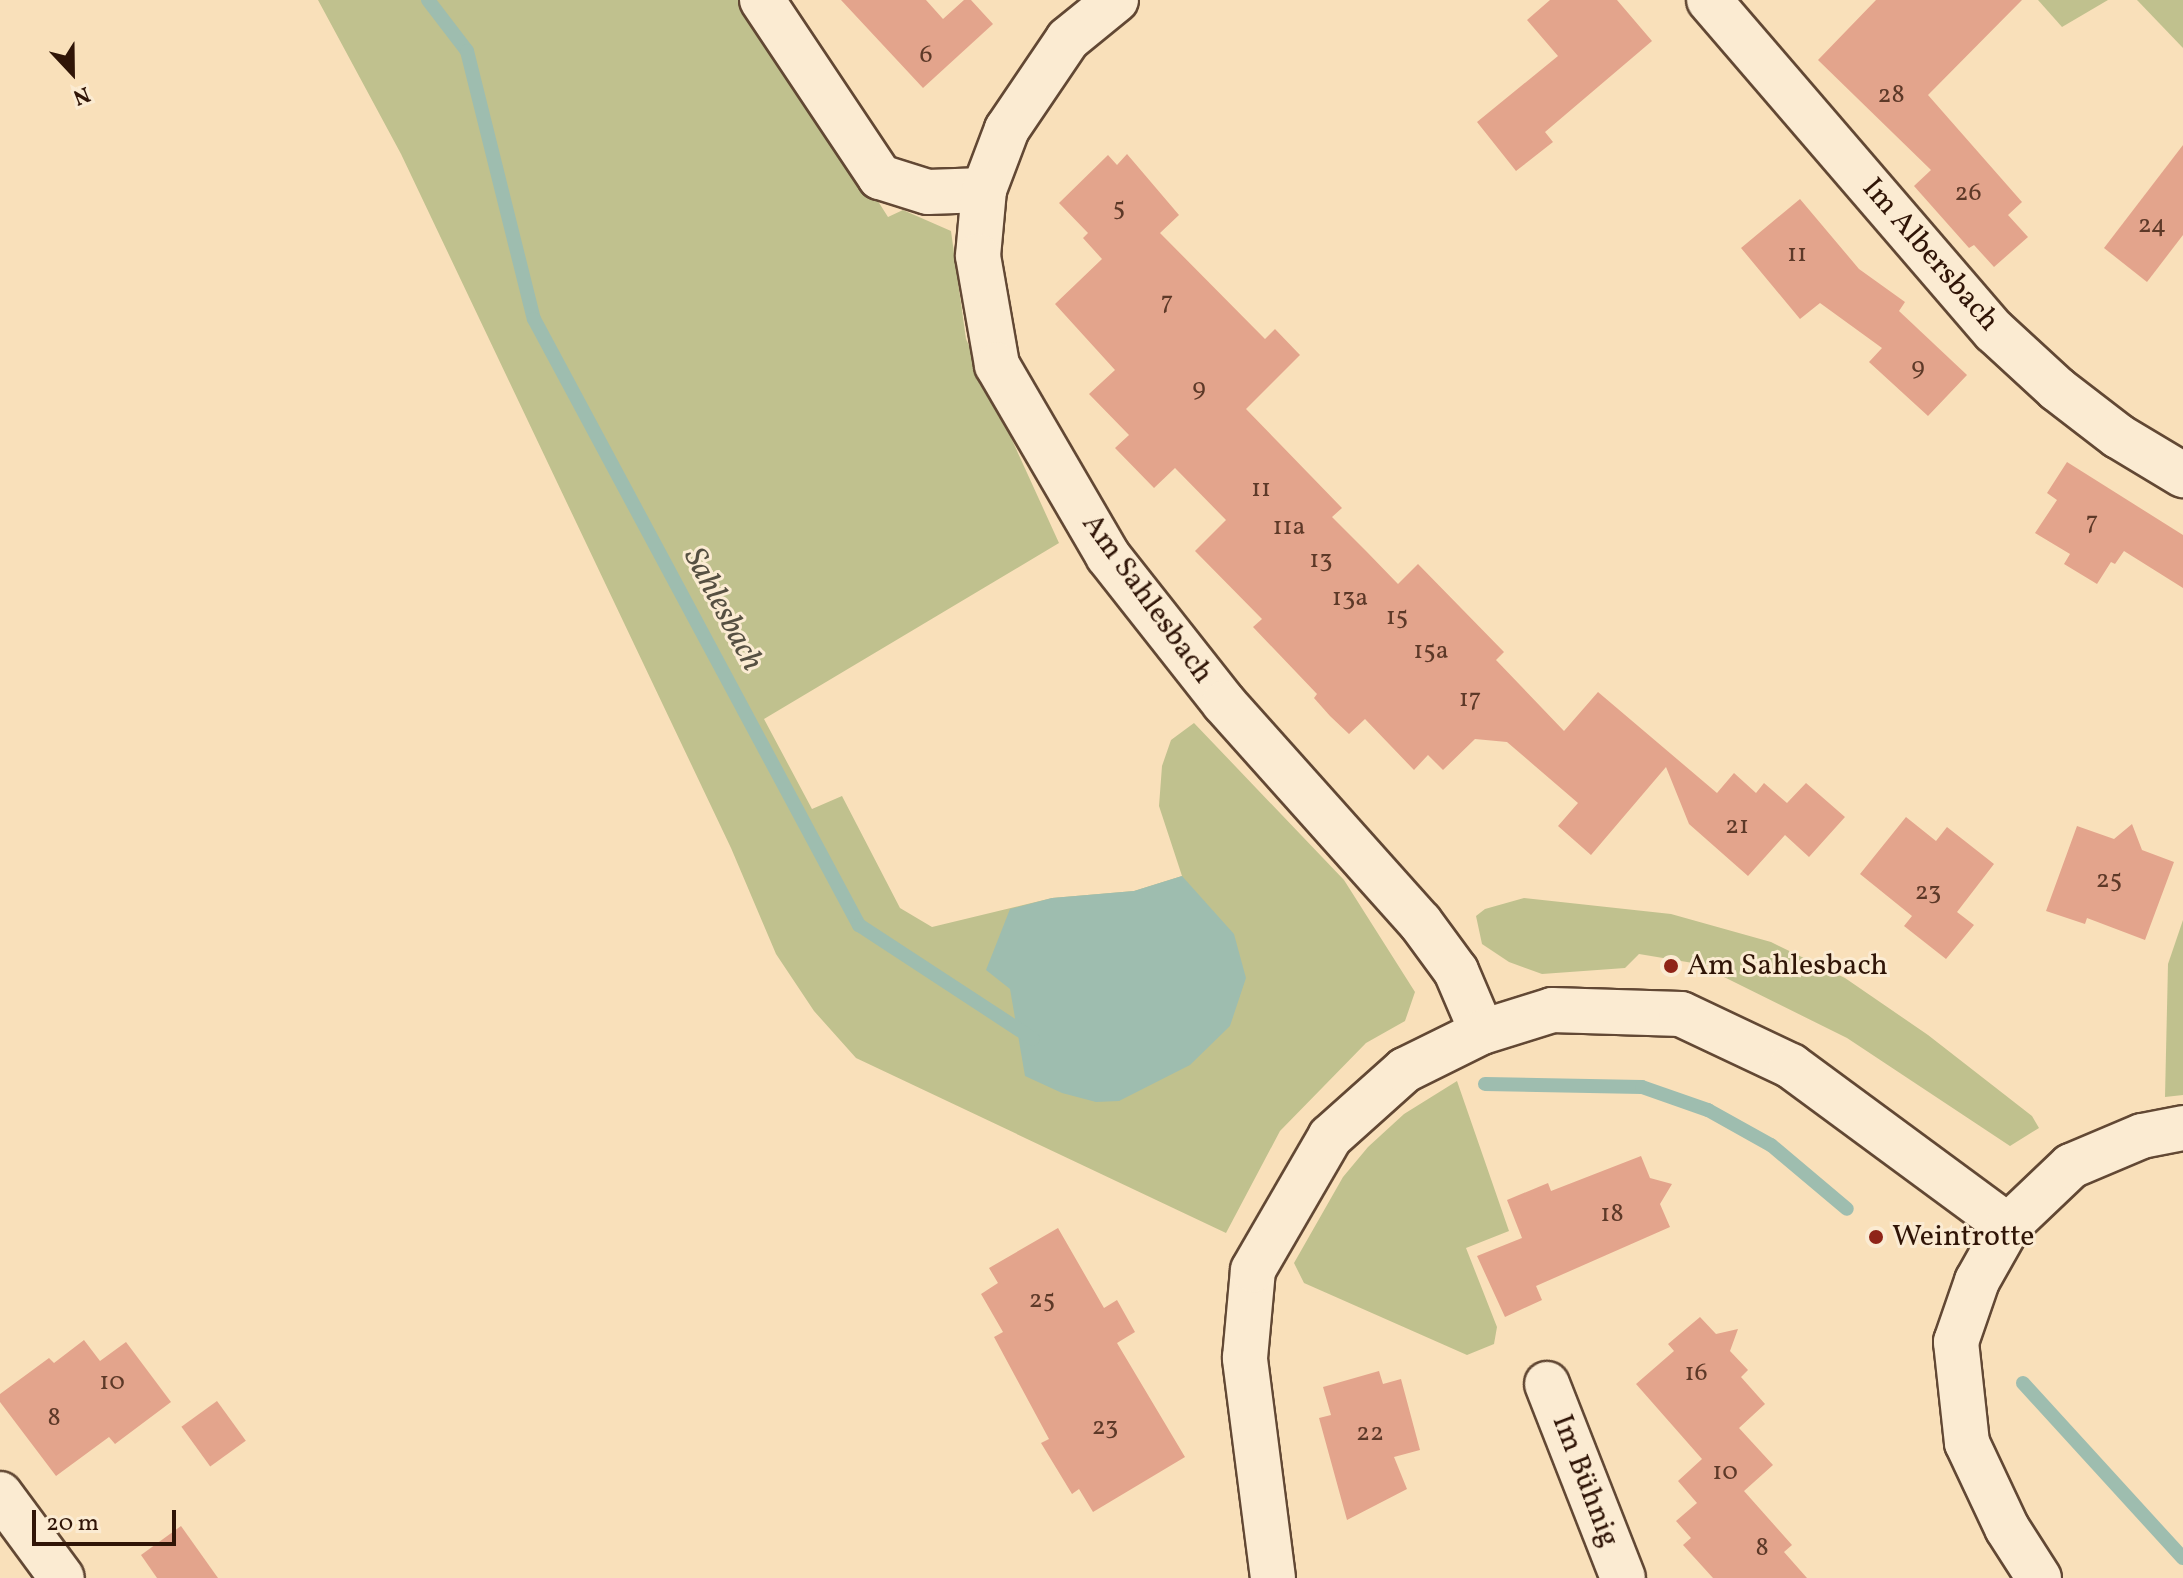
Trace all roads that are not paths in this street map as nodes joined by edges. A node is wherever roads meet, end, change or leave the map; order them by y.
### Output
1 (762, 0) edge
2 (1116, 0) edge
3 (1709, 0) edge
4 (984, 190) junction
5 (2183, 475) edge
6 (1482, 1032) junction
7 (2183, 1128) edge
8 (2008, 1226) junction
9 (1547, 1384) dead end
10 (0, 1494) edge
11 (62, 1578) edge
12 (1273, 1578) edge
13 (1623, 1578) edge
14 (2039, 1578) edge

1 - 4 street
2 - 4 street, Am Sahlesbach
3 - 5 street, Im Albersbach
4 - 6 street, Am Sahlesbach
6 - 8 street
6 - 12 street
7 - 8 street
8 - 14 street
9 - 13 street, Im Bühnig
10 - 11 street

